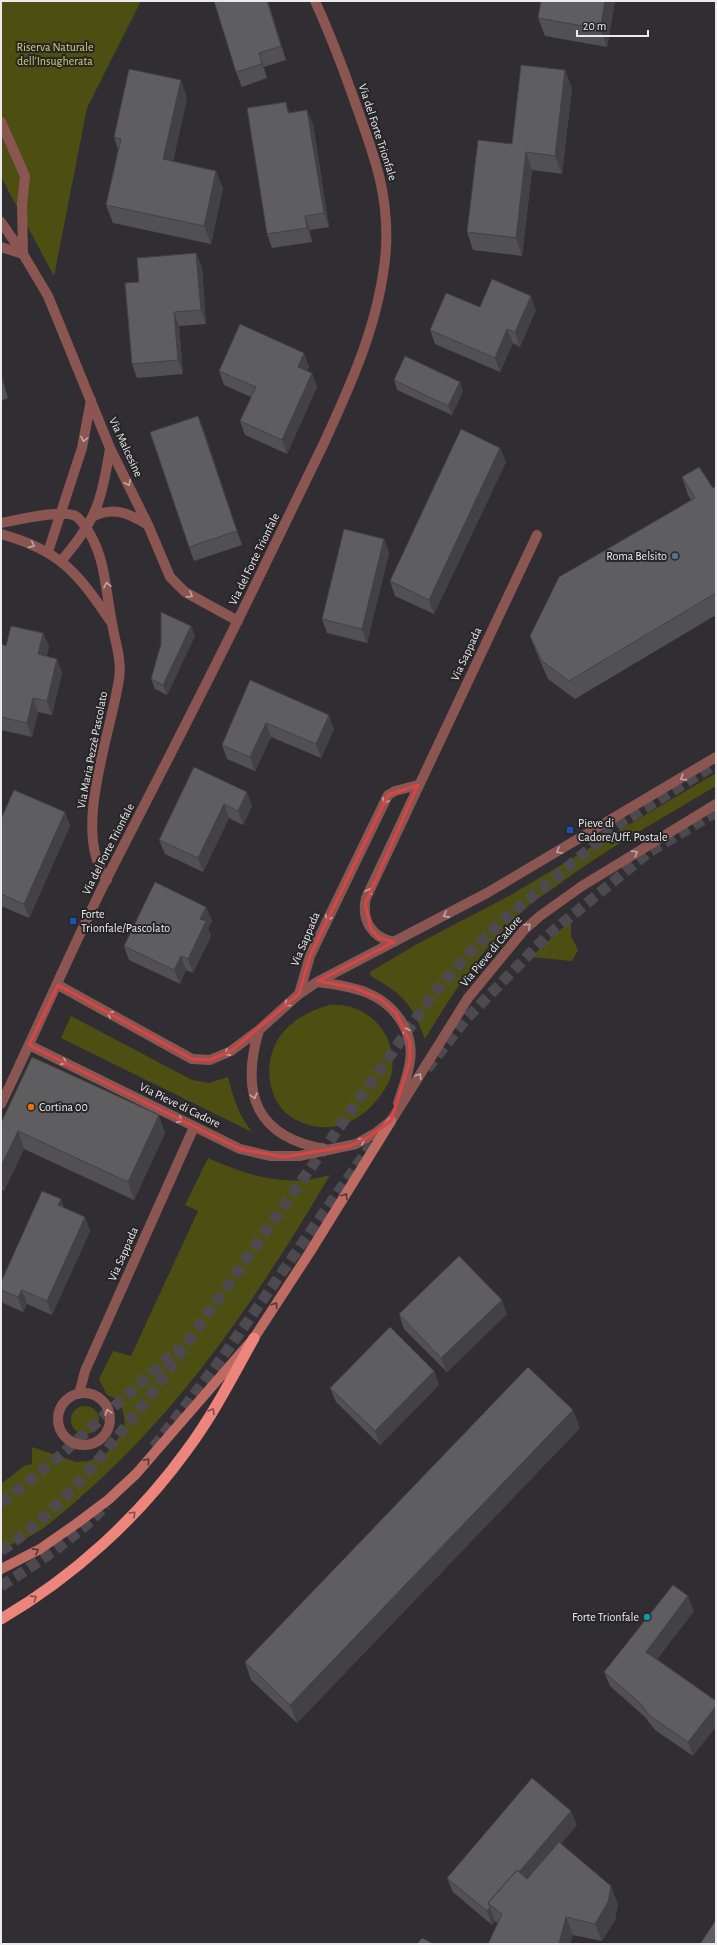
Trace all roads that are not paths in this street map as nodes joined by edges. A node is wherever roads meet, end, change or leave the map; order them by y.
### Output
1 (316, 1) edge
2 (1, 122) edge
3 (1, 222) edge
4 (1, 247) edge
5 (23, 254) junction
6 (91, 400) junction
7 (110, 448) junction
8 (60, 514) junction
9 (94, 516) junction
10 (1, 523) edge
11 (148, 525) junction
12 (87, 529) junction
13 (1, 534) edge
14 (537, 535) dead end
15 (48, 552) junction
16 (62, 560) junction
17 (238, 621) junction
18 (112, 624) junction
19 (716, 757) edge
20 (418, 785) junction
21 (716, 804) edge
22 (106, 880) junction
23 (394, 942) junction
24 (317, 982) junction
25 (58, 985) junction
26 (299, 994) junction
27 (259, 1030) junction
28 (29, 1045) junction
29 (1, 1104) edge
30 (391, 1122) junction
31 (194, 1127) junction
32 (327, 1150) junction
33 (254, 1338) junction
34 (79, 1394) junction
35 (1, 1569) edge
36 (1, 1618) edge

1 - 17 street, Via del Forte Trionfale
2 - 5 street, Via Malcesine
3 - 5 street, Via Malcesine
4 - 5 street
5 - 6 street, Via Malcesine
6 - 7 street, Via Malcesine
6 -> 8 street
7 - 9 street
7 -> 11 street, Via Malcesine
8 - 10 street, Via Maria Pezzè Pascolato
8 - 12 street, Via Maria Pezzè Pascolato
8 - 15 street
9 - 11 street
9 - 12 street
11 -> 17 street, Via Malcesine
12 - 16 street
18 -> 12 street, Via Maria Pezzè Pascolato
13 -> 15 street, Via Maria Pezzè Pascolato
14 - 20 street, Via Sappada
15 - 16 street, Via Maria Pezzè Pascolato
16 - 18 street, Via Maria Pezzè Pascolato
17 - 22 street, Via del Forte Trionfale
18 - 22 street, Via Maria Pezzè Pascolato
19 -> 23 street
23 -> 20 street, Via Sappada
20 -> 26 street, Via Sappada
30 -> 21 street, Via Pieve di Cadore
22 - 25 street, Via del Forte Trionfale
23 - 24 street
24 - 26 street
30 -> 24 street
27 -> 25 street
25 - 28 street, Via del Forte Trionfale
26 -> 27 street
27 -> 32 street, Via Pieve di Cadore
28 - 29 street, Via del Forte Trionfale
28 -> 31 street, Via Pieve di Cadore
32 -> 30 street, Via Pieve di Cadore
33 -> 30 main road
31 - 32 street, Via Pieve di Cadore
31 - 34 street, Via Sappada
35 -> 33 main road
36 -> 33 highway
34 -> 34 street

